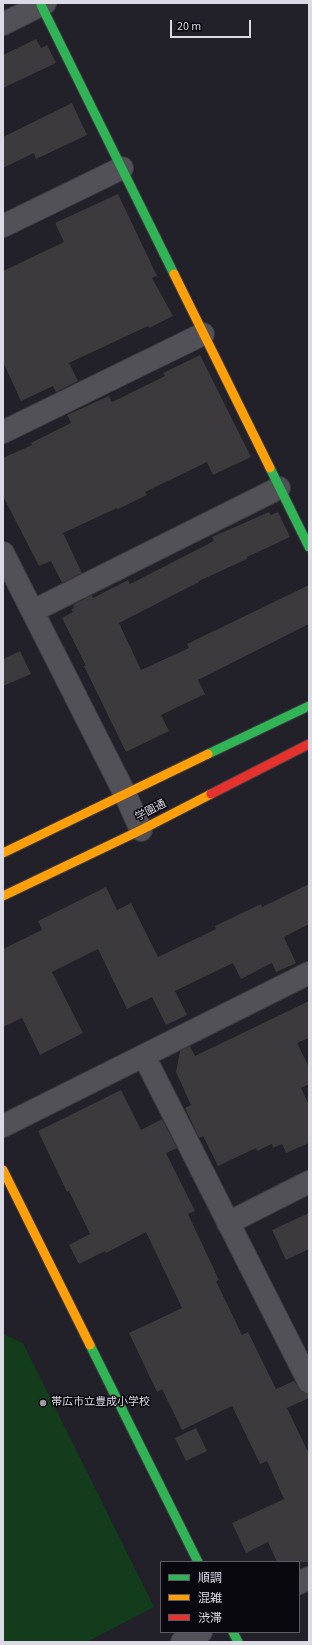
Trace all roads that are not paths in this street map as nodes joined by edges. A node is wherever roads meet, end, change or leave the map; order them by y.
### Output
1 (43, 4) edge
2 (3, 24) edge
3 (122, 168) junction
4 (3, 226) edge
5 (203, 334) junction
6 (3, 432) edge
7 (279, 488) junction
8 (309, 547) edge
9 (3, 553) edge
10 (33, 611) junction
11 (309, 706) edge
12 (309, 744) edge
13 (125, 794) junction
14 (141, 830) junction
15 (3, 853) edge
16 (3, 896) edge
17 (309, 972) edge
18 (144, 1056) junction
19 (3, 1126) edge
20 (3, 1170) edge
21 (309, 1182) edge
22 (228, 1223) junction
23 (309, 1381) edge
24 (198, 1561) edge
25 (309, 1578) edge
26 (300, 1582) edge
27 (199, 1633) edge
28 (234, 1633) edge
29 (182, 1642) edge
30 (238, 1642) edge

1 - 2 street
1 - 3 street
3 - 4 street
3 - 5 street
5 - 6 street
5 - 7 street
7 - 8 street
7 - 10 street
9 - 10 street
10 - 13 street
11 - 13 street
12 - 14 street, 学園通
13 - 14 street
13 - 15 street
14 - 16 street, 学園通
17 - 18 street
18 - 19 street
18 - 22 street
20 - 24 street
21 - 22 street
22 - 23 street
25 - 26 street
27 - 29 street
28 - 30 street

